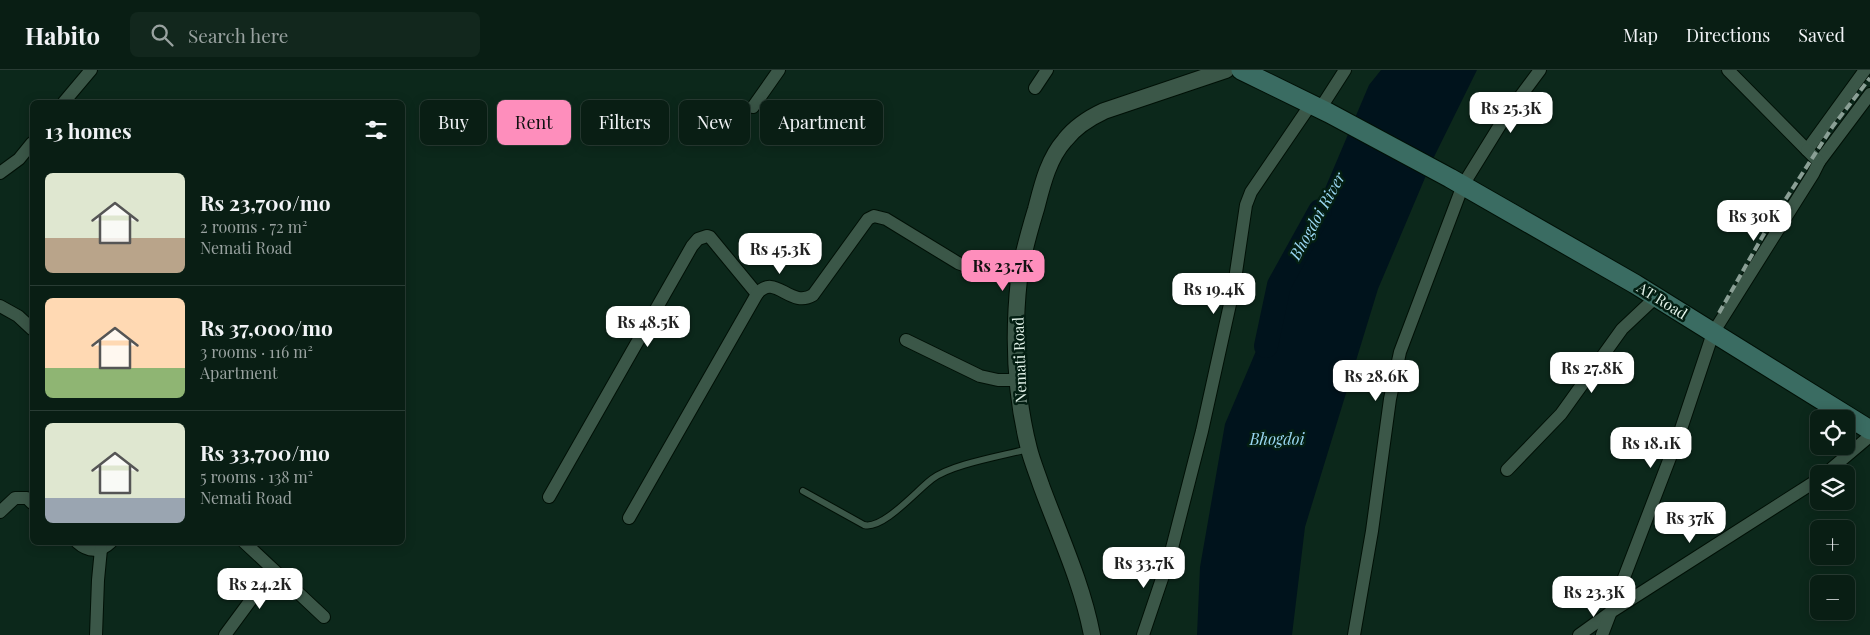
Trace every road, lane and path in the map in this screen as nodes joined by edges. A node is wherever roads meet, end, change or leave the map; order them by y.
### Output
1 (90, 70) edge
2 (779, 70) edge
3 (1046, 70) edge
4 (1226, 70) edge
5 (1241, 70) edge
6 (1344, 70) edge
7 (1540, 70) edge
8 (1728, 70) edge
9 (1865, 70) edge
10 (1036, 88) dead end
11 (1870, 94) edge
12 (66, 100) edge
13 (753, 107) dead end
14 (1320, 109) junction
15 (30, 145) edge
16 (1806, 150) junction
17 (1819, 162) junction
18 (0, 173) edge
19 (1456, 182) junction
20 (1019, 278) junction
21 (757, 294) junction
22 (1656, 297) junction
23 (0, 306) edge
24 (30, 327) edge
25 (1713, 333) junction
26 (906, 340) dead end
27 (1017, 380) junction
28 (1870, 430) edge
29 (1870, 436) edge
30 (1029, 449) junction
31 (1836, 465) edge
32 (1507, 470) dead end
33 (1810, 485) edge
34 (803, 491) dead end
35 (549, 497) dead end
36 (30, 501) edge
37 (0, 512) edge
38 (629, 518) dead end
39 (80, 545) edge
40 (247, 545) edge
41 (106, 546) edge
42 (273, 570) junction
43 (1611, 612) junction
44 (324, 617) dead end
45 (96, 635) edge
46 (225, 635) edge
47 (1092, 635) edge
48 (1143, 635) edge
49 (1354, 635) edge
50 (1579, 635) edge
51 (1602, 635) edge

1 - 12 street
2 - 13 street
3 - 10 street
4 - 20 street, Nemati Road
5 - 14 main road
6 - 14 street
7 - 19 street
8 - 16 street
9 - 16 street
11 - 17 street
14 - 19 main road, AT Road
14 - 48 street
15 - 18 street
16 - 17 street
17 - 25 street
19 - 22 main road, AT Road
19 - 49 street
20 - 21 street
20 - 27 street, Nemati Road
21 - 35 street
21 - 38 street
22 - 25 main road, AT Road
22 - 32 street
23 - 24 street
25 - 28 main road, AT Road
25 - 43 street
26 - 27 street
27 - 30 street, Nemati Road
29 - 31 street
30 - 34 lane
30 - 47 street, Nemati Road
33 - 43 street
36 - 37 street
39 - 41 street
40 - 42 street
41 - 45 street
42 - 44 street
42 - 46 street
43 - 50 street
43 - 51 street

